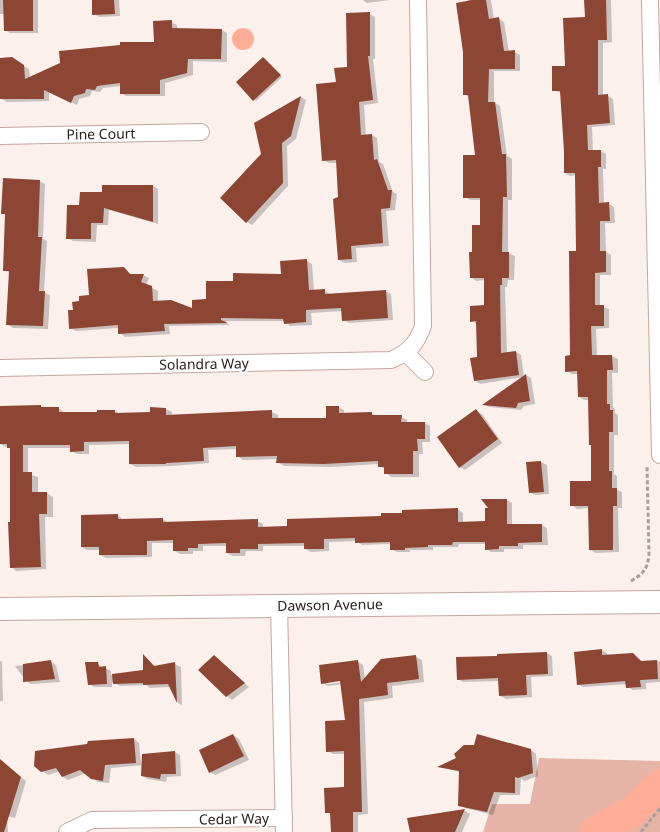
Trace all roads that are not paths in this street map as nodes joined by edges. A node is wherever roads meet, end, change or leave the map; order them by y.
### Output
1 (418, 0) edge
2 (650, 0) edge
3 (202, 132) dead end
4 (0, 136) edge
5 (657, 137) edge
6 (406, 353) junction
7 (659, 362) edge
8 (0, 368) edge
9 (425, 372) dead end
10 (660, 455) edge
11 (660, 602) edge
12 (279, 605) junction
13 (0, 608) edge
14 (284, 825) edge
15 (67, 832) edge

1 - 6 street
2 - 5 street
3 - 4 street, Pine Court
5 - 7 street
6 - 8 street, Solandra Way
6 - 9 street
7 - 10 street
11 - 12 main road, Dawson Avenue
12 - 13 main road, Dawson Avenue
12 - 14 street, Cedar Way
14 - 15 street, Cedar Way

